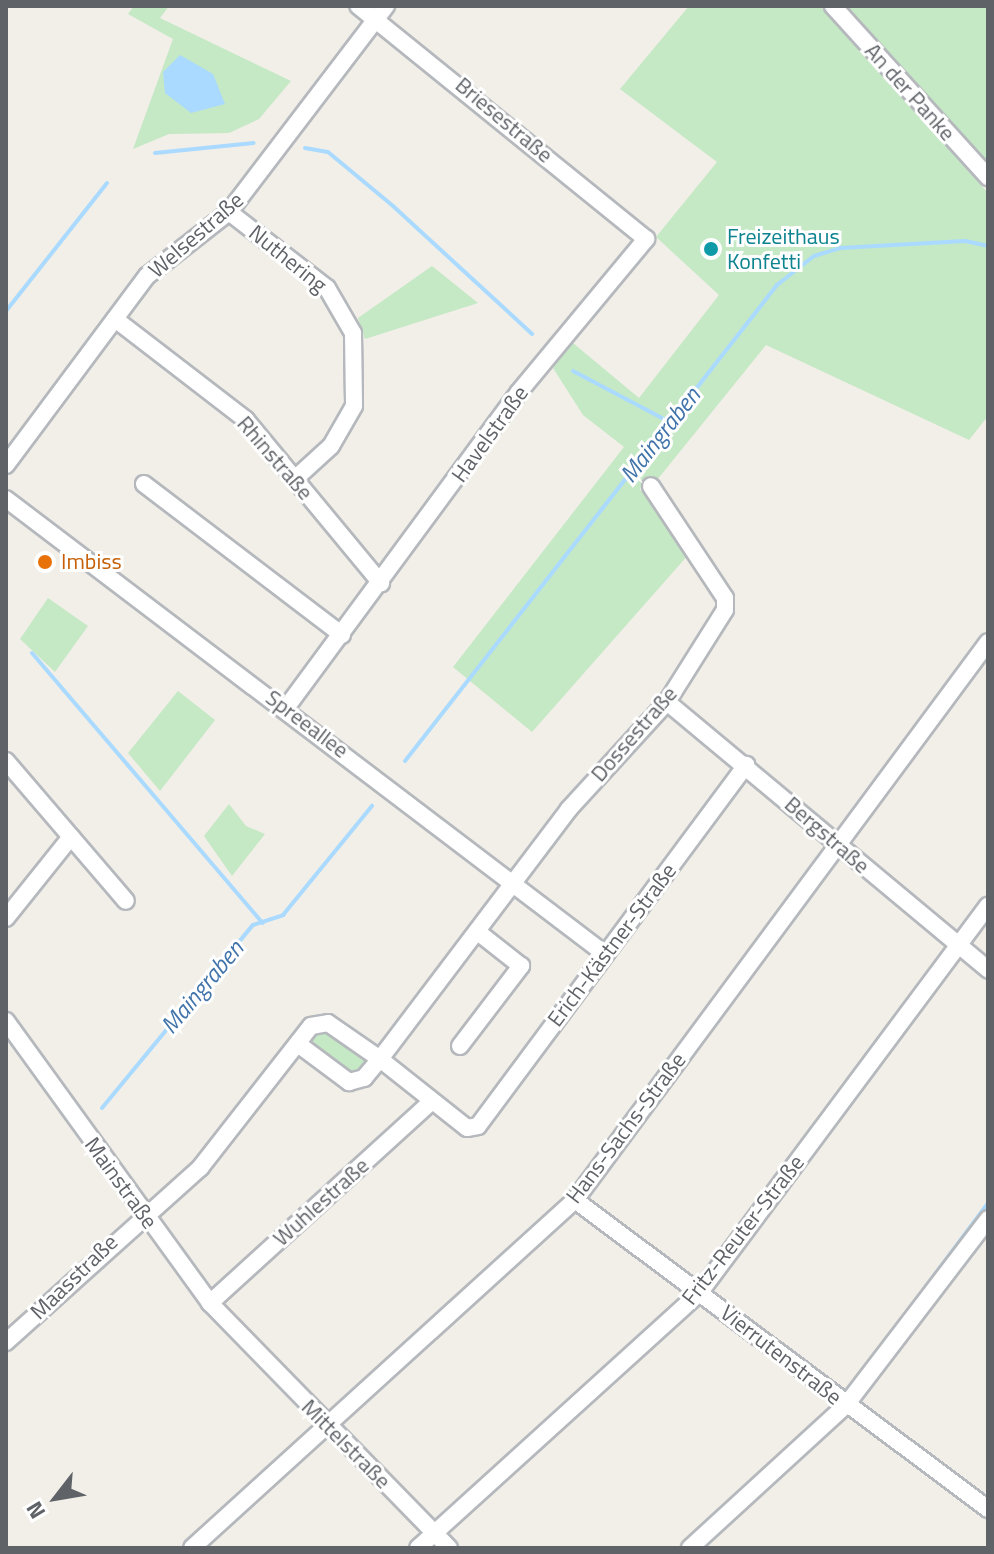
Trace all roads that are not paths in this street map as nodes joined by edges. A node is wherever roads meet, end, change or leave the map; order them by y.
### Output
1 (358, 6) edge
2 (833, 6) edge
3 (382, 11) edge
4 (988, 177) edge
5 (229, 212) junction
6 (646, 239) joint
7 (115, 319) junction
8 (6, 465) edge
9 (297, 477) junction
10 (144, 484) dead end
11 (651, 486) dead end
12 (6, 499) edge
13 (381, 583) junction
14 (342, 635) junction
15 (988, 642) edge
16 (667, 702) junction
17 (286, 708) junction
18 (6, 761) edge
19 (746, 765) junction
20 (71, 837) junction
21 (838, 844) junction
22 (513, 881) junction
23 (126, 901) dead end
24 (988, 905) edge
25 (6, 918) edge
26 (478, 932) junction
27 (958, 944) junction
28 (605, 954) junction
29 (988, 969) edge
30 (6, 1021) edge
31 (298, 1044) junction
32 (460, 1046) dead end
33 (380, 1059) junction
34 (432, 1101) junction
35 (575, 1200) junction
36 (142, 1213) junction
37 (988, 1219) edge
38 (700, 1292) junction
39 (210, 1303) junction
40 (242, 1340) joint
41 (6, 1342) edge
42 (846, 1405) junction
43 (327, 1424) junction
44 (988, 1509) edge
45 (435, 1533) junction
46 (192, 1548) edge
47 (418, 1548) edge
48 (449, 1548) edge
49 (690, 1548) edge

1 - 3 street, Briesestraße
2 - 4 street, An der Panke
3 - 5 street, Welsestraße
3 - 6 street, Briesestraße
5 - 7 street, Welsestraße
5 - 9 street, Nuthering
6 - 13 street, Havelstraße
7 - 8 street, Welsestraße
7 - 9 street, Rhinstraße
9 - 13 street, Rhinstraße
10 - 14 street
11 - 16 street, Dossestraße
12 - 17 street, Spreeallee
13 - 14 street, Havelstraße
14 - 17 street, Havelstraße
15 - 21 street, Hans-Sachs-Straße
16 - 19 street, Bergstraße
16 - 22 street, Dossestraße
17 - 22 street, Spreeallee
18 - 20 street
19 - 21 street, Bergstraße
19 - 28 street, Erich-Kästner-Straße
20 - 23 street
20 - 25 street
21 - 27 street, Bergstraße
21 - 35 street, Hans-Sachs-Straße
22 - 26 street, Dossestraße
22 - 28 street, Spreeallee
24 - 27 street, Fritz-Reuter-Straße
26 - 32 street
26 - 33 street, Dossestraße
27 - 29 street, Bergstraße
27 - 38 street, Fritz-Reuter-Straße
28 - 34 street, Erich-Kästner-Straße
30 - 36 street, Mainstraße
31 - 33 street
31 - 33 street, Dossestraße
31 - 36 street
33 - 34 street
34 - 39 street, Wuhlestraße
35 - 38 street, Vierrutenstraße
35 - 43 street, Hans-Sachs-Straße
36 - 39 street, Mainstraße
36 - 41 street, Maasstraße
37 - 42 street
38 - 42 street, Vierrutenstraße
38 - 45 street, Fritz-Reuter-Straße
39 - 40 street, Mainstraße
40 - 43 street, Mittelstraße
42 - 44 street, Vierrutenstraße
42 - 49 street
43 - 45 street, Mittelstraße
43 - 46 street, Hans-Sachs-Straße
45 - 47 street, Fritz-Reuter-Straße
45 - 48 street, Mittelstraße

